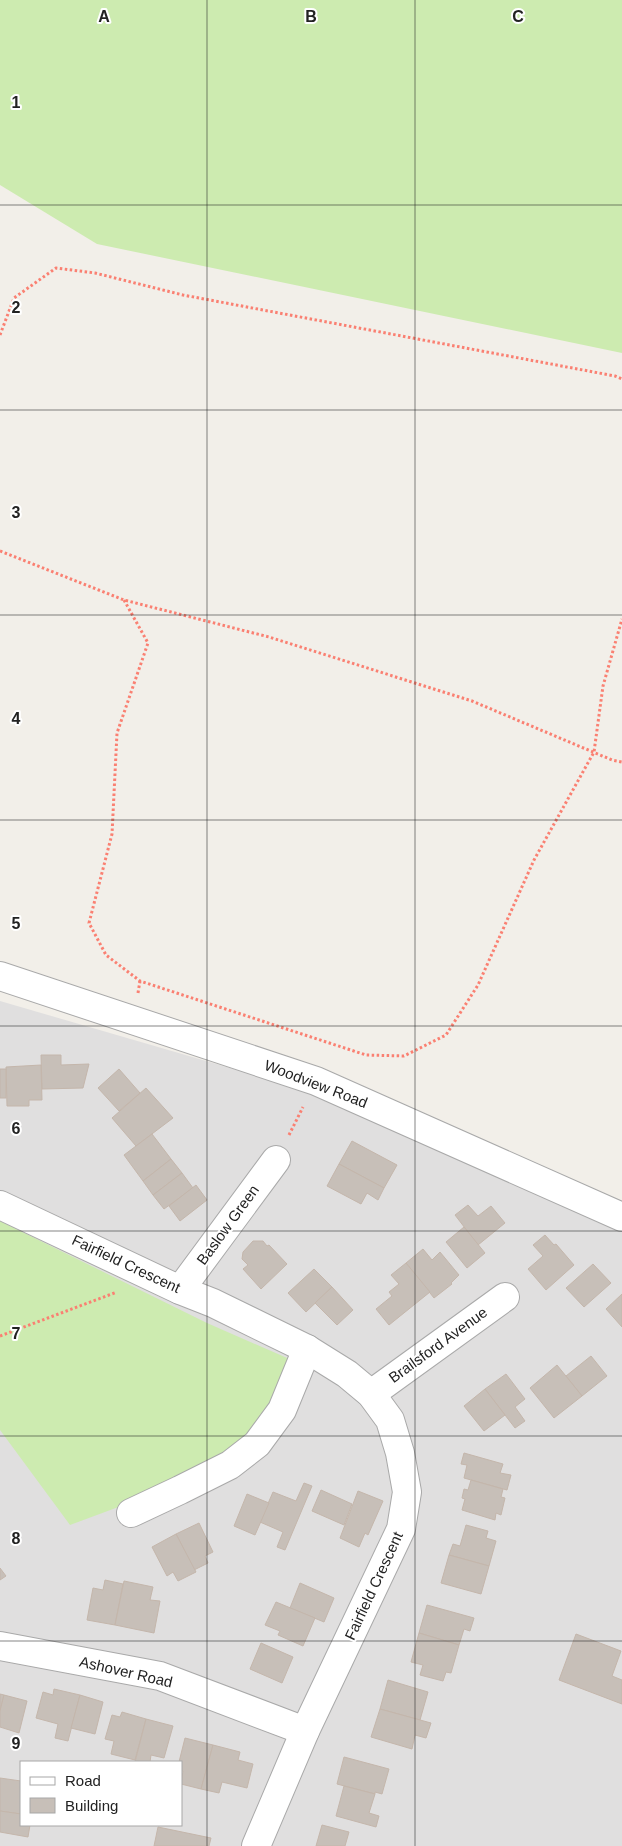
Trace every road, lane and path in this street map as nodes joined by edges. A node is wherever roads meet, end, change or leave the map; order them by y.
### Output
1 (0, 336) edge
2 (622, 379) edge
3 (0, 551) edge
4 (124, 600) junction
5 (622, 619) edge
6 (594, 752) junction
7 (622, 762) edge
8 (0, 976) edge
9 (316, 1081) junction
10 (276, 1160) joint
11 (0, 1205) edge
12 (622, 1217) edge
13 (154, 1278) junction
14 (180, 1290) junction
15 (505, 1297) dead end
16 (0, 1336) edge
17 (307, 1349) junction
18 (371, 1394) junction
19 (131, 1513) dead end
20 (0, 1646) edge
21 (305, 1731) junction
22 (256, 1846) edge

1 - 2 path
3 - 4 path
4 - 6 path
4 - 6 path
5 - 6 path
6 - 7 path
8 - 9 street, Woodview Road
9 - 10 path
9 - 12 street, Woodview Road
10 - 14 street, Baslow Green
11 - 13 street, Fairfield Crescent
13 - 14 street, Fairfield Crescent
13 - 16 path
14 - 17 street, Fairfield Crescent
15 - 18 street, Brailsford Avenue
17 - 18 street, Fairfield Crescent
17 - 19 street
18 - 21 street, Fairfield Crescent
20 - 21 street, Ashover Road
21 - 22 street, Fairfield Crescent

